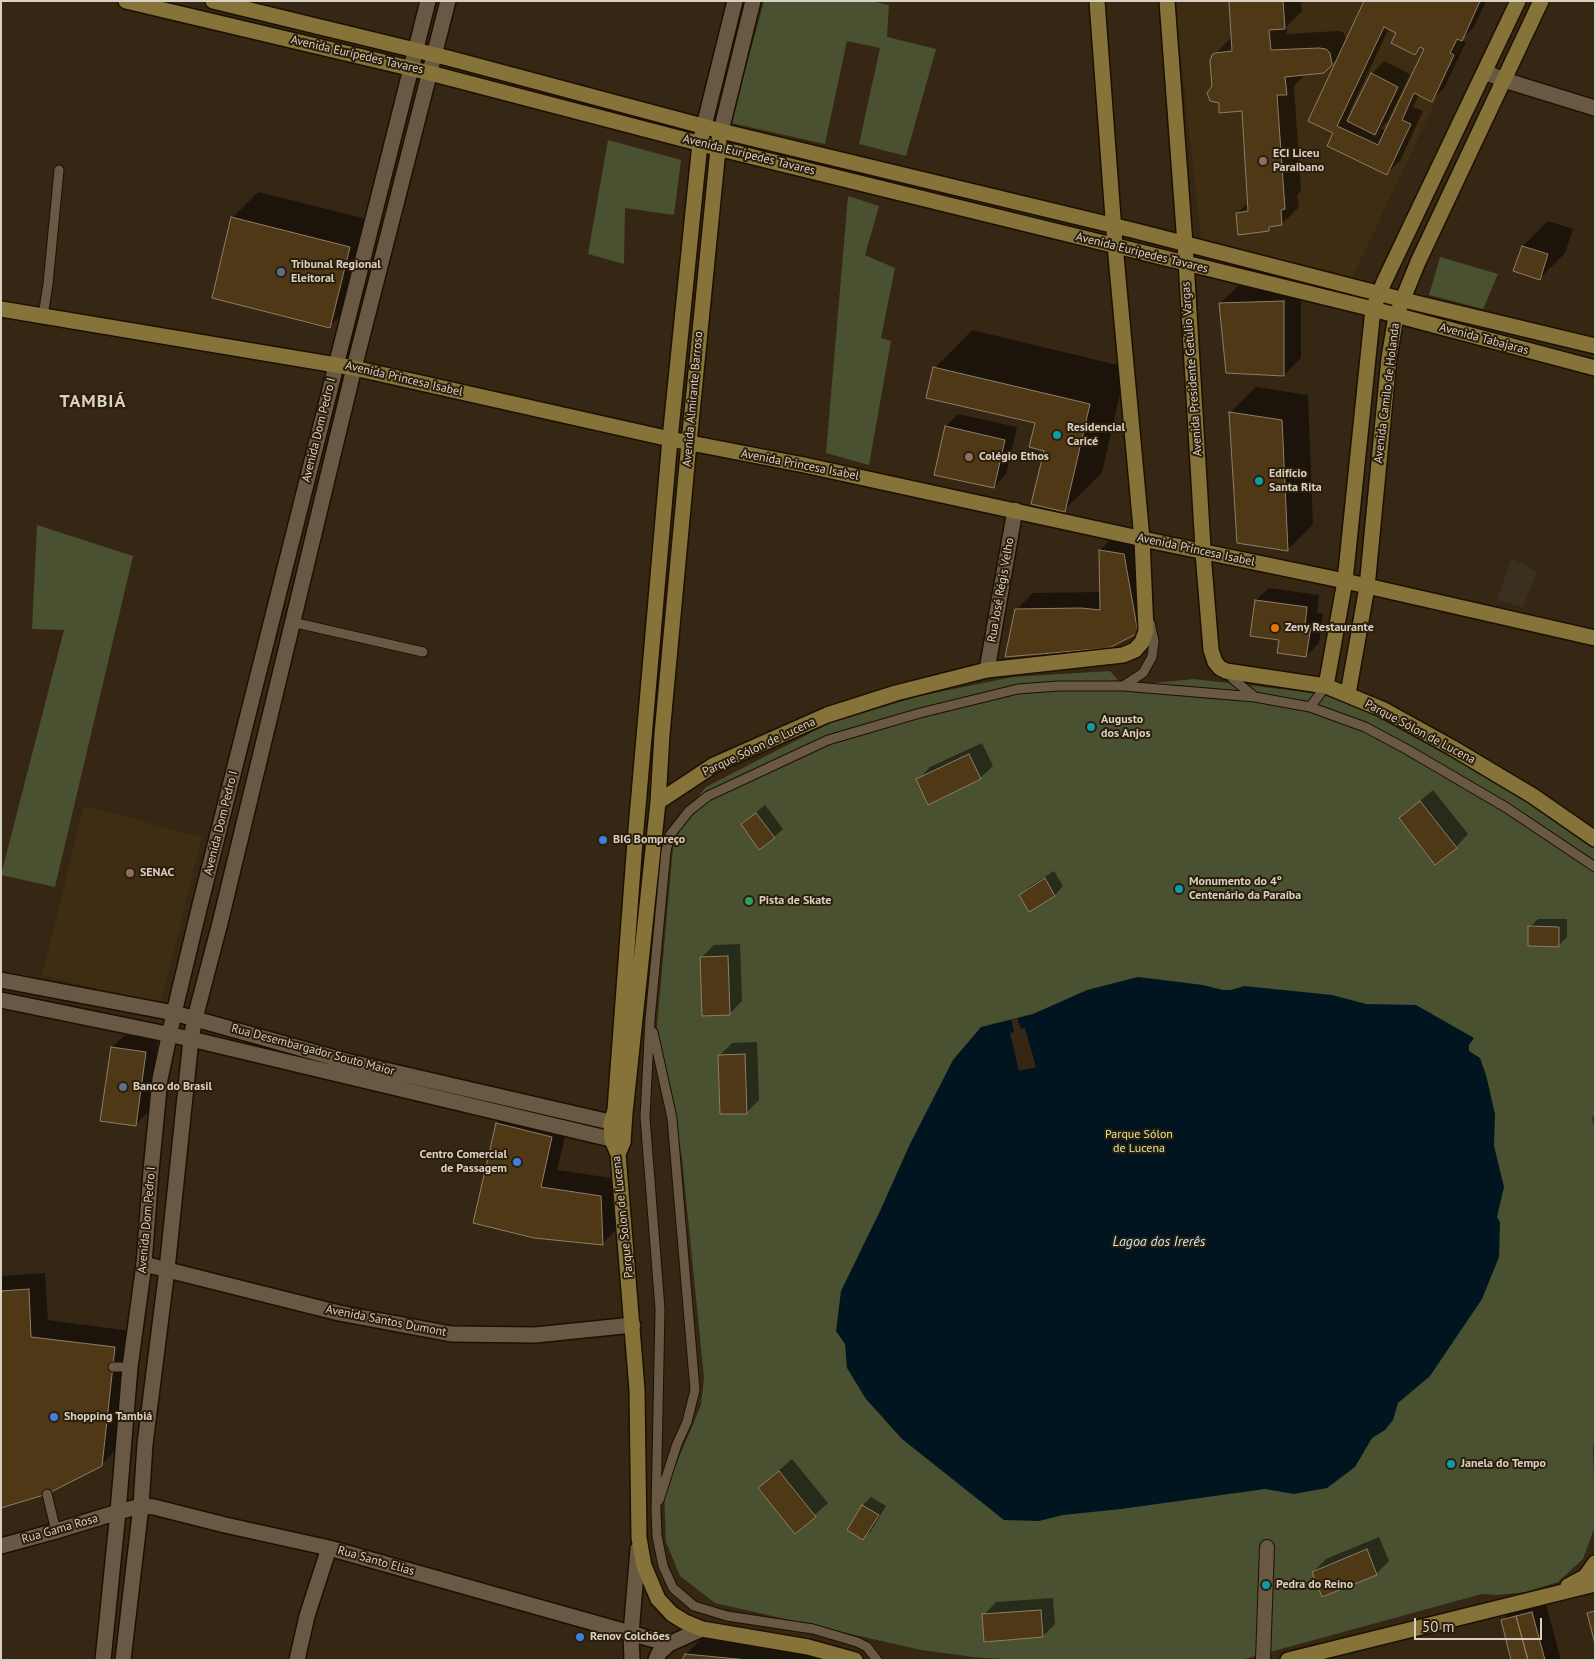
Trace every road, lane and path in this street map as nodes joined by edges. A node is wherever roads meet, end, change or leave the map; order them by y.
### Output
1 (126, 1) edge
2 (213, 1) edge
3 (428, 1) edge
4 (448, 1) edge
5 (735, 1) edge
6 (753, 1) edge
7 (1097, 1) edge
8 (1167, 1) edge
9 (1518, 1) edge
10 (1541, 1) edge
11 (416, 50) junction
12 (434, 54) junction
13 (412, 68) junction
14 (1485, 72) junction
15 (430, 73) junction
16 (1504, 80) junction
17 (1595, 108) edge
18 (704, 126) junction
19 (721, 131) junction
20 (700, 143) junction
21 (717, 148) junction
22 (60, 170) dead end
23 (1114, 226) junction
24 (1185, 244) junction
25 (1115, 245) junction
26 (1185, 264) junction
27 (1379, 293) junction
28 (1402, 299) junction
29 (1, 309) edge
30 (1373, 309) junction
31 (43, 316) junction
32 (1396, 316) junction
33 (1595, 346) edge
34 (336, 364) junction
35 (354, 368) junction
36 (1595, 368) edge
37 (670, 439) junction
38 (689, 443) junction
39 (1015, 510) junction
40 (1142, 539) junction
41 (1203, 552) junction
42 (1345, 581) junction
43 (1367, 587) junction
44 (1145, 603) junction
45 (292, 622) junction
46 (1595, 638) edge
47 (423, 652) dead end
48 (987, 670) junction
49 (1226, 670) junction
50 (1123, 686) junction
51 (1326, 686) junction
52 (1348, 694) junction
53 (1256, 698) junction
54 (1310, 707) junction
55 (658, 802) junction
56 (1595, 839) edge
57 (636, 841) junction
58 (653, 844) junction
59 (1595, 867) edge
60 (1, 980) edge
61 (1, 1000) edge
62 (174, 1014) junction
63 (195, 1018) junction
64 (650, 1019) junction
65 (170, 1035) junction
66 (191, 1039) junction
67 (344, 1068) junction
68 (506, 1099) junction
69 (502, 1114) junction
70 (618, 1124) junction
71 (618, 1145) junction
72 (144, 1264) junction
73 (167, 1269) junction
74 (633, 1325) junction
75 (130, 1366) junction
76 (114, 1367) dead end
77 (47, 1494) dead end
78 (141, 1506) junction
79 (656, 1510) junction
80 (118, 1512) junction
81 (56, 1531) junction
82 (639, 1538) junction
83 (1, 1546) edge
84 (1267, 1547) dead end
85 (329, 1548) junction
86 (1595, 1563) edge
87 (1595, 1584) edge
88 (1554, 1594) junction
89 (702, 1629) junction
90 (631, 1634) junction
91 (669, 1644) junction
92 (103, 1660) edge
93 (123, 1660) edge
94 (297, 1660) edge
95 (632, 1660) edge
96 (656, 1660) edge
97 (855, 1660) edge
98 (876, 1660) edge
99 (1263, 1660) edge
100 (1288, 1660) edge

1 - 13 main road, Avenida Eurípedes Tavares
2 - 11 main road, Avenida Eurípedes Tavares
3 - 11 main road, Avenida Dom Pedro I
4 - 12 main road, Avenida Dom Pedro I
5 - 18 main road, Avenida Almirante Barroso
6 - 19 main road, Avenida Almirante Barroso
7 - 23 main road
8 - 24 main road, Avenida Presidente Getúlio Vargas
9 - 14 main road, Avenida Camilo de Holanda
10 - 16 main road, Avenida Camilo de Holanda
11 - 12 main road, Avenida Eurípedes Tavares
11 - 13 main road, Avenida Dom Pedro I
12 - 15 main road, Avenida Dom Pedro I
12 - 18 main road, Avenida Eurípedes Tavares
13 - 15 main road, Avenida Eurípedes Tavares
13 - 34 main road, Avenida Dom Pedro I
14 - 16 main road
14 - 27 main road, Avenida Camilo de Holanda
15 - 20 main road, Avenida Eurípedes Tavares
15 - 35 main road, Avenida Dom Pedro I
16 - 17 main road
16 - 28 main road, Avenida Camilo de Holanda
18 - 19 main road, Avenida Eurípedes Tavares
18 - 20 main road, Avenida Almirante Barroso
19 - 21 main road, Avenida Almirante Barroso
19 - 23 main road, Avenida Eurípedes Tavares
20 - 21 main road, Avenida Eurípedes Tavares
20 - 37 main road, Avenida Almirante Barroso
21 - 25 main road, Avenida Eurípedes Tavares
21 - 38 main road, Avenida Almirante Barroso
22 - 31 lane
23 - 24 main road, Avenida Eurípedes Tavares
23 - 25 main road
24 - 26 main road, Avenida Presidente Getúlio Vargas
24 - 27 main road, Avenida Eurípedes Tavares
25 - 26 main road, Avenida Eurípedes Tavares
25 - 40 main road
26 - 30 main road, Avenida Eurípedes Tavares
26 - 41 main road, Avenida Presidente Getúlio Vargas
27 - 28 main road, Avenida Tabajaras
27 - 30 main road, Avenida Camilo de Holanda
28 - 32 main road, Avenida Camilo de Holanda
28 - 33 main road, Avenida Tabajaras
29 - 31 main road, Avenida Princesa Isabel
30 - 32 main road, Avenida Tabajaras
30 - 42 main road, Avenida Camilo de Holanda
31 - 34 main road, Avenida Princesa Isabel
32 - 36 main road, Avenida Tabajaras
32 - 43 main road, Avenida Camilo de Holanda
34 - 35 main road, Avenida Princesa Isabel
34 - 62 main road, Avenida Dom Pedro I
35 - 37 main road, Avenida Princesa Isabel
35 - 45 main road, Avenida Dom Pedro I
37 - 38 main road, Avenida Princesa Isabel
37 - 57 main road, Avenida Almirante Barroso
38 - 39 main road, Avenida Princesa Isabel
38 - 55 main road, Avenida Almirante Barroso
39 - 40 main road, Avenida Princesa Isabel
39 - 48 main road, Rua José Régis Velho
40 - 41 main road, Avenida Princesa Isabel
40 - 44 main road
41 - 42 main road, Avenida Princesa Isabel
41 - 49 main road, Avenida Presidente Getúlio Vargas
42 - 43 main road, Avenida Princesa Isabel
42 - 51 main road, Avenida Camilo de Holanda
43 - 46 main road, Avenida Princesa Isabel
43 - 52 main road, Avenida Camilo de Holanda
44 - 48 main road, Parque Sólon de Lucena
44 - 50 lane
45 - 47 lane
45 - 63 main road, Avenida Dom Pedro I
48 - 55 main road, Parque Sólon de Lucena
49 - 51 main road, Parque Sólon de Lucena
49 - 53 lane
50 - 53 lane
50 - 64 lane
51 - 52 main road, Parque Sólon de Lucena
51 - 54 lane
52 - 56 main road, Parque Sólon de Lucena
53 - 54 lane
54 - 59 lane
55 - 58 main road
57 - 58 main road
57 - 70 main road
58 - 70 main road
60 - 62 main road, Rua Desembargador Souto Maior
61 - 65 main road, Rua Desembargador Souto Maior
62 - 63 main road, Rua Desembargador Souto Maior
62 - 65 main road, Avenida Dom Pedro I
63 - 66 main road, Avenida Dom Pedro I
63 - 67 main road, Rua Desembargador Souto Maior
64 - 79 lane
64 - 79 lane
65 - 66 main road, Rua Desembargador Souto Maior
65 - 72 main road, Avenida Dom Pedro I
66 - 67 main road, Rua Desembargador Souto Maior
66 - 73 main road, Avenida Dom Pedro I
67 - 68 main road, Rua Desembargador Souto Maior
67 - 69 main road, Rua Desembargador Souto Maior
68 - 69 main road
68 - 70 main road, Rua Desembargador Souto Maior
69 - 71 main road, Rua Desembargador Souto Maior
70 - 71 main road
71 - 74 main road, Parque Solon de Lucena
72 - 73 main road, Avenida Santos Dumont
72 - 75 main road, Avenida Dom Pedro I
73 - 74 main road, Avenida Santos Dumont
73 - 78 main road, Avenida Dom Pedro I
74 - 82 main road, Parque Solon de Lucena
75 - 76 lane
75 - 80 main road, Avenida Dom Pedro I
77 - 81 lane
78 - 80 main road, Rua Santo Elias
78 - 85 main road, Rua Santo Elias
78 - 93 main road, Avenida Dom Pedro I
79 - 98 lane
80 - 81 main road, Rua Gama Rosa
80 - 92 main road, Avenida Dom Pedro I
81 - 83 main road, Rua Gama Rosa
82 - 89 main road
82 - 90 main road, Parque Solon de Lucena
84 - 99 street
85 - 90 main road, Rua Santo Elias
85 - 94 main road
86 - 88 main road
87 - 88 main road
88 - 100 main road
89 - 91 main road
89 - 97 main road
90 - 91 main road
90 - 95 main road, Parque Solon de Lucena
91 - 96 main road

